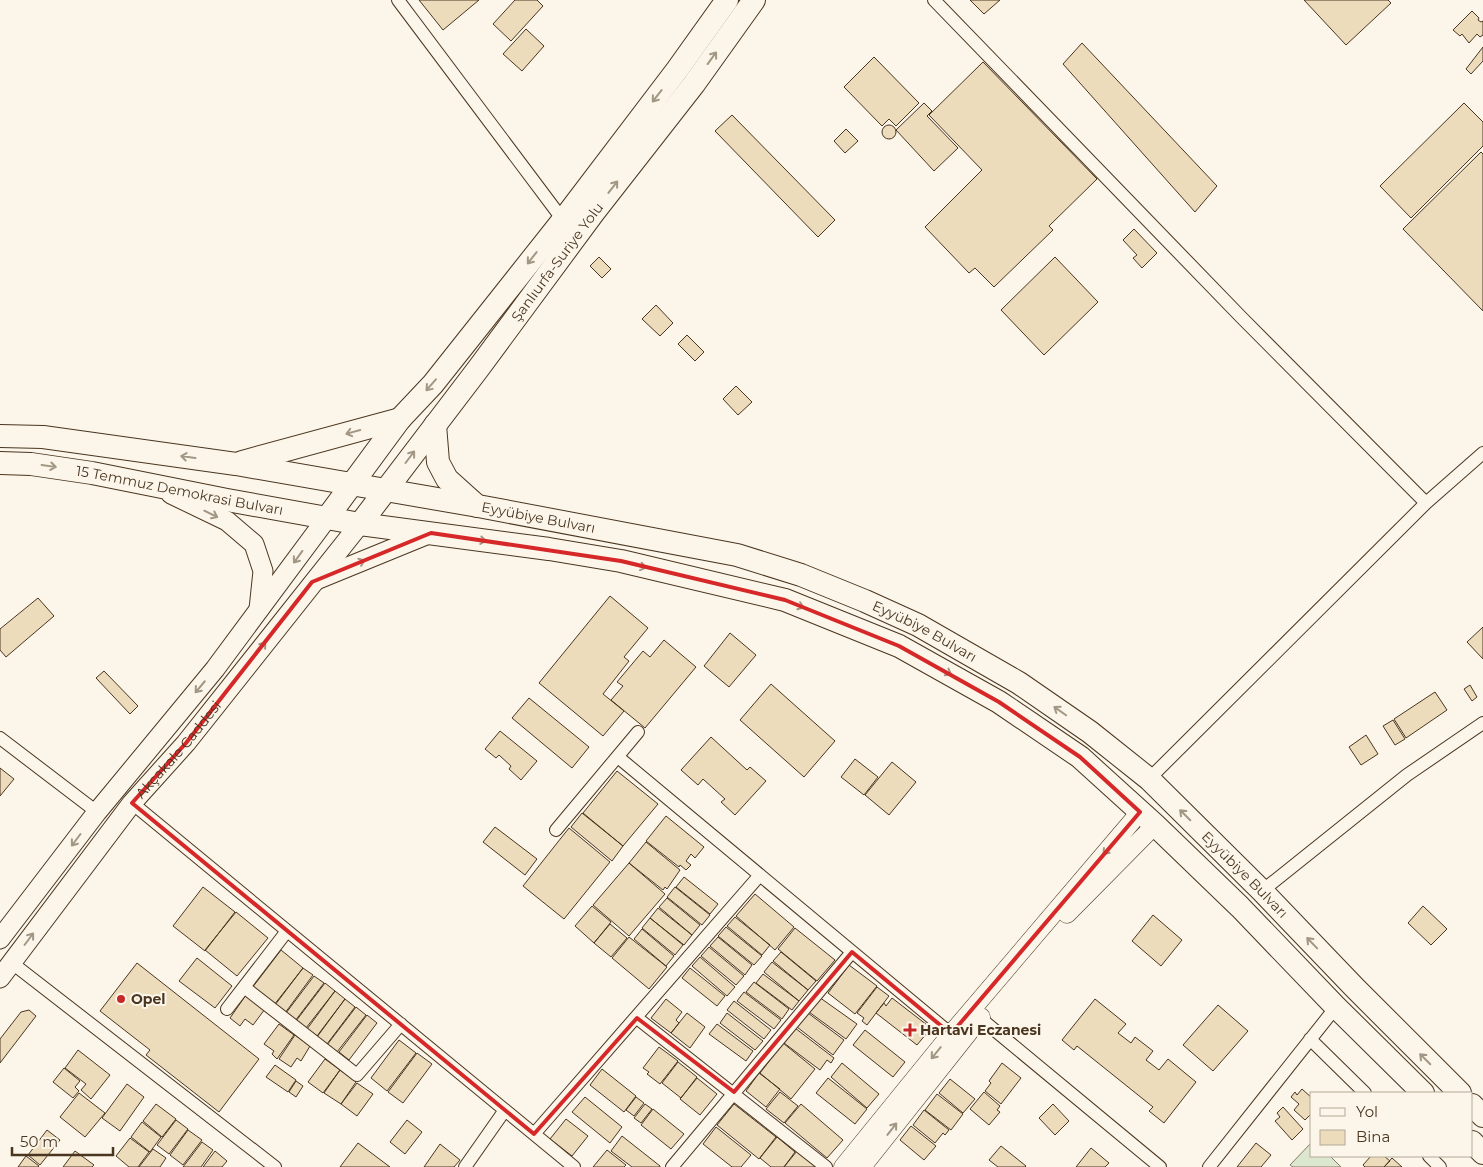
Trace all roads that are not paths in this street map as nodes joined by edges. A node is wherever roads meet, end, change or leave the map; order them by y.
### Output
1 (398, 0) edge
2 (727, 0) edge
3 (754, 0) edge
4 (934, 0) edge
5 (563, 220) junction
6 (400, 420) junction
7 (435, 425) junction
8 (0, 436) edge
9 (1483, 453) edge
10 (0, 463) edge
11 (236, 464) junction
12 (151, 484) junction
13 (352, 484) junction
14 (385, 490) junction
15 (1426, 503) junction
16 (478, 506) junction
17 (327, 518) junction
18 (360, 524) junction
19 (431, 533) junction
20 (312, 582) junction
21 (259, 611) junction
22 (1483, 723) edge
23 (638, 732) dead end
24 (0, 738) edge
25 (618, 757) junction
26 (1149, 779) junction
27 (132, 803) junction
28 (97, 812) junction
29 (1148, 818) junction
30 (556, 830) dead end
31 (760, 875) junction
32 (1262, 891) junction
33 (288, 931) junction
34 (0, 940) edge
35 (852, 952) junction
36 (12, 963) junction
37 (0, 978) edge
38 (244, 987) junction
39 (1336, 1007) junction
40 (227, 1009) dead end
41 (637, 1018) junction
42 (980, 1018) junction
43 (400, 1024) junction
44 (951, 1034) junction
45 (1310, 1039) junction
46 (734, 1092) junction
47 (1364, 1092) edge
48 (1422, 1092) edge
49 (1459, 1092) edge
50 (1473, 1106) edge
51 (505, 1110) junction
52 (1483, 1116) edge
53 (534, 1134) junction
54 (1473, 1143) edge
55 (1483, 1154) edge
56 (1429, 1157) edge
57 (275, 1167) edge
58 (465, 1167) edge
59 (574, 1167) edge
60 (672, 1167) edge
61 (826, 1167) edge
62 (842, 1167) edge
63 (862, 1167) edge
64 (1160, 1167) edge
65 (1209, 1167) edge
66 (1440, 1167) edge

1 - 5 street
2 -> 5 highway, Şanlıurfa-Suriye Yolu
7 -> 3 highway, Şanlıurfa-Suriye Yolu
4 - 15 street
5 -> 6 highway, Şanlıurfa-Suriye Yolu
6 -> 11 highway
6 - 13 highway, Şanlıurfa-Suriye Yolu
14 -> 7 highway, Şanlıurfa-Suriye Yolu
7 - 16 highway
11 -> 8 highway
9 - 15 street
10 -> 12 highway, 15 Temmuz Demokrasi Bulvarı
11 - 13 highway, Eyyübiye Bulvarı
12 - 17 highway, 15 Temmuz Demokrasi Bulvarı
12 -> 21 main road
13 - 14 highway, Eyyübiye Bulvarı
13 - 17 highway, Şanlıurfa-Suriye Yolu
14 - 16 highway, Eyyübiye Bulvarı
14 - 18 highway, Şanlıurfa-Suriye Yolu
15 - 26 street
26 -> 16 highway, Eyyübiye Bulvarı
17 - 18 highway, 15 Temmuz Demokrasi Bulvarı
17 -> 21 main road, Akçakale Caddesi
18 - 19 highway, Eyyübiye Bulvarı
18 - 20 main road, Akçakale Caddesi
20 -> 19 main road
19 -> 29 highway, Eyyübiye Bulvarı
27 -> 20 main road, Akçakale Caddesi
21 -> 28 main road, Akçakale Caddesi
22 - 32 street
23 - 25 street
24 - 28 street
25 - 30 street
25 - 31 street
32 -> 26 highway, Eyyübiye Bulvarı
27 - 33 street
36 -> 27 main road, Akçakale Caddesi
28 -> 34 main road, Akçakale Caddesi
29 - 39 highway, Eyyübiye Bulvarı
29 - 42 main road
29 -> 44 main road
31 - 35 street
31 - 41 street
49 -> 32 highway, Eyyübiye Bulvarı
33 - 38 street
33 - 43 street
35 - 44 street
35 - 46 street
36 - 37 main road, Akçakale Caddesi
36 - 57 street
38 - 40 street
38 - 43 street
39 - 45 street
39 - 48 highway, Eyyübiye Bulvarı
41 - 46 street
41 - 53 street
63 -> 42 main road
42 - 64 street
43 - 51 street
44 -> 62 main road
45 - 47 street
45 - 65 street
46 - 60 street
46 - 61 street
50 - 52 highway
51 - 53 street
51 - 58 street
53 - 59 street
54 - 55 highway
56 - 66 street

